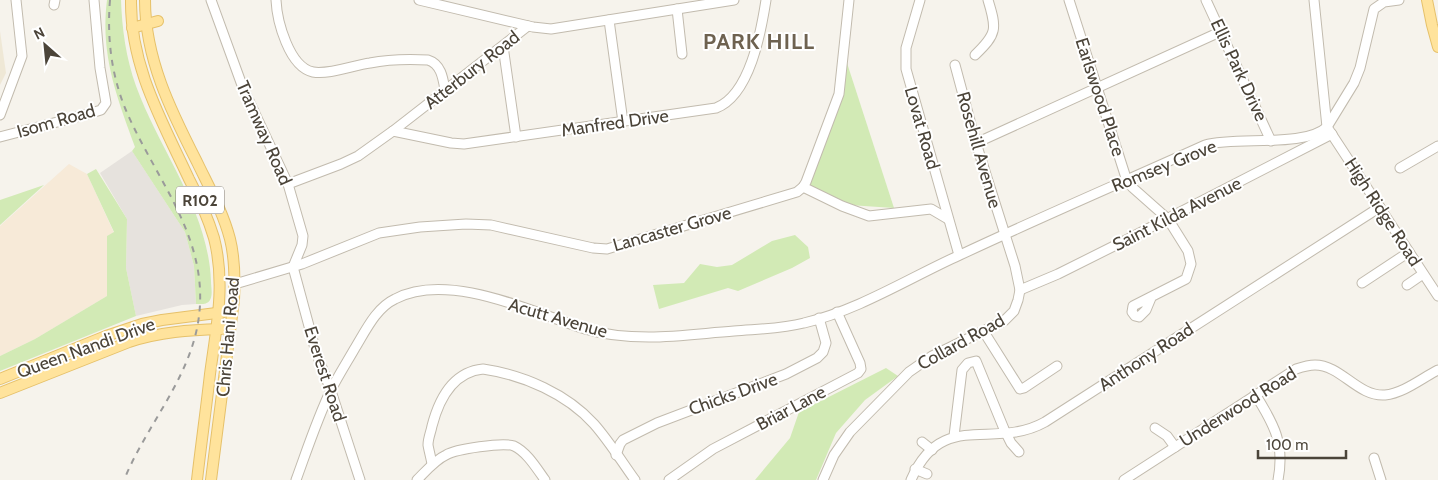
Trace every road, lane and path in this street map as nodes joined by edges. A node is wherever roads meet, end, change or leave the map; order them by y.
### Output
1 (16, 0) edge
2 (94, 0) edge
3 (131, 0) edge
4 (145, 0) edge
5 (211, 0) edge
6 (276, 0) edge
7 (419, 0) edge
8 (734, 0) edge
9 (766, 0) edge
10 (849, 0) edge
11 (920, 0) edge
12 (988, 0) edge
13 (1069, 0) edge
14 (1206, 0) edge
15 (1314, 0) edge
16 (1371, 0) edge
17 (1399, 0) edge
18 (1427, 0) edge
19 (677, 9) junction
20 (1372, 14) junction
21 (609, 20) junction
22 (158, 21) dead end
23 (146, 23) junction
24 (528, 26) junction
25 (132, 28) junction
26 (1222, 31) junction
27 (503, 46) junction
28 (1438, 47) edge
29 (682, 54) dead end
30 (975, 56) dead end
31 (955, 65) dead end
32 (1097, 87) junction
33 (445, 90) junction
34 (0, 115) edge
35 (623, 122) junction
36 (393, 131) junction
37 (1330, 131) junction
38 (0, 137) edge
39 (1298, 137) junction
40 (516, 138) junction
41 (1271, 141) junction
42 (976, 143) junction
43 (172, 144) junction
44 (1438, 146) edge
45 (190, 149) junction
46 (1300, 152) junction
47 (1400, 168) dead end
48 (1127, 180) junction
49 (288, 184) junction
50 (804, 187) junction
51 (1380, 207) junction
52 (948, 219) junction
53 (1168, 219) junction
54 (1004, 235) junction
55 (1409, 252) junction
56 (959, 255) junction
57 (293, 267) junction
58 (1423, 274) junction
59 (1362, 282) dead end
60 (235, 284) junction
61 (1407, 285) dead end
62 (1020, 290) junction
63 (1438, 296) edge
64 (1151, 298) dead end
65 (232, 312) junction
66 (837, 312) junction
67 (218, 313) junction
68 (819, 318) junction
69 (230, 329) junction
70 (216, 330) junction
71 (984, 332) junction
72 (1056, 366) dead end
73 (1438, 370) edge
74 (0, 379) edge
75 (331, 391) junction
76 (0, 393) edge
77 (1255, 394) junction
78 (1154, 428) dead end
79 (1006, 434) junction
80 (954, 436) junction
81 (922, 442) dead end
82 (1175, 447) junction
83 (932, 450) junction
84 (1019, 452) dead end
85 (616, 455) junction
86 (1374, 458) dead end
87 (432, 464) junction
88 (916, 469) junction
89 (927, 474) dead end
90 (197, 480) edge
91 (211, 480) edge
92 (296, 480) edge
93 (360, 480) edge
94 (417, 480) edge
95 (545, 480) edge
96 (635, 480) edge
97 (669, 480) edge
98 (823, 480) edge
99 (911, 480) edge
100 (1124, 480) edge
101 (1278, 480) edge
102 (1381, 480) edge

1 - 34 street
2 - 38 street, Isom Road
3 - 25 main road, Chris Hani Road / R102
4 - 23 main road, Chris Hani Road / R102
5 - 49 street, Tramway Road
6 - 33 street
7 - 24 street
8 - 19 street, Atterbury Road
9 - 35 street, Manfred Drive
10 - 50 street
11 - 52 street, Lovat Road
12 - 30 street
13 - 32 street, Earlswood Place
14 - 26 street, Ellis Park Drive
15 - 37 street
16 - 20 street
17 - 20 street
18 - 28 main road
19 - 21 street, Atterbury Road
19 - 29 street
20 - 37 street
21 - 24 street, Atterbury Road
21 - 35 street
22 - 23 main road
23 - 25 main road
23 - 45 main road, Chris Hani Road / R102
24 - 27 street, Atterbury Road
25 - 43 main road, Chris Hani Road / R102
26 - 32 street
26 - 41 street, Ellis Park Drive
27 - 33 street, Atterbury Road
27 - 40 street
31 - 42 street, Rosehill Avenue
32 - 42 street
32 - 48 street, Earlswood Place
33 - 36 street, Atterbury Road
35 - 40 street, Manfred Drive
36 - 40 street, Manfred Drive
36 - 49 street, Atterbury Road
37 - 39 street, Romsey Grove
37 - 46 street, Saint Kilda Avenue
37 - 51 street, High Ridge Road
39 - 41 street, Romsey Grove
39 - 46 street
41 - 48 street, Romsey Grove
42 - 54 street, Rosehill Avenue
43 - 45 main road
43 - 67 main road, Chris Hani Road / R102
44 - 47 street
45 - 60 main road, Chris Hani Road / R102
46 - 53 street, Saint Kilda Avenue
48 - 53 street, Earlswood Place
48 - 54 street, Romsey Grove
49 - 57 street, Tramway Road
50 - 52 street
50 - 57 street, Lancaster Grove
51 - 55 street, High Ridge Road
51 - 79 street, Anthony Road
52 - 56 street, Lovat Road
53 - 62 street, Saint Kilda Avenue
53 - 64 street, Earlswood Place
54 - 56 street, Acutt Avenue
54 - 62 street
55 - 58 street, High Ridge Road
55 - 59 street
56 - 66 street, Acutt Avenue
57 - 60 street, Lancaster Grove
57 - 75 street, Everest Road
58 - 61 street
58 - 63 street, High Ridge Road
60 - 65 main road, Chris Hani Road / R102
62 - 71 street, Collard Road
65 - 67 main road, Queen Nandi Drive
65 - 69 main road, Chris Hani Road / R102
66 - 68 street, Acutt Avenue
66 - 97 street, Briar Lane
67 - 70 main road, Chris Hani Road / R102
67 - 74 main road, Queen Nandi Drive
68 - 75 street, Acutt Avenue
68 - 85 street, Chicks Drive
69 - 70 main road, Queen Nandi Drive
69 - 91 main road, Chris Hani Road / R102
70 - 76 main road, Queen Nandi Drive
70 - 90 main road, Chris Hani Road / R102
71 - 72 street
71 - 98 street, Collard Road
73 - 77 street, Underwood Road
75 - 92 street, Acutt Avenue
75 - 93 street, Everest Road
77 - 82 street, Underwood Road
77 - 101 street
78 - 82 street
79 - 80 street, Anthony Road
79 - 80 street
79 - 84 street
80 - 83 street, Anthony Road
81 - 83 street
82 - 100 street, Underwood Road
83 - 88 street, Anthony Road
85 - 87 street
85 - 96 street
86 - 102 street
87 - 94 street
87 - 95 street
88 - 89 street
88 - 99 street, Anthony Road

